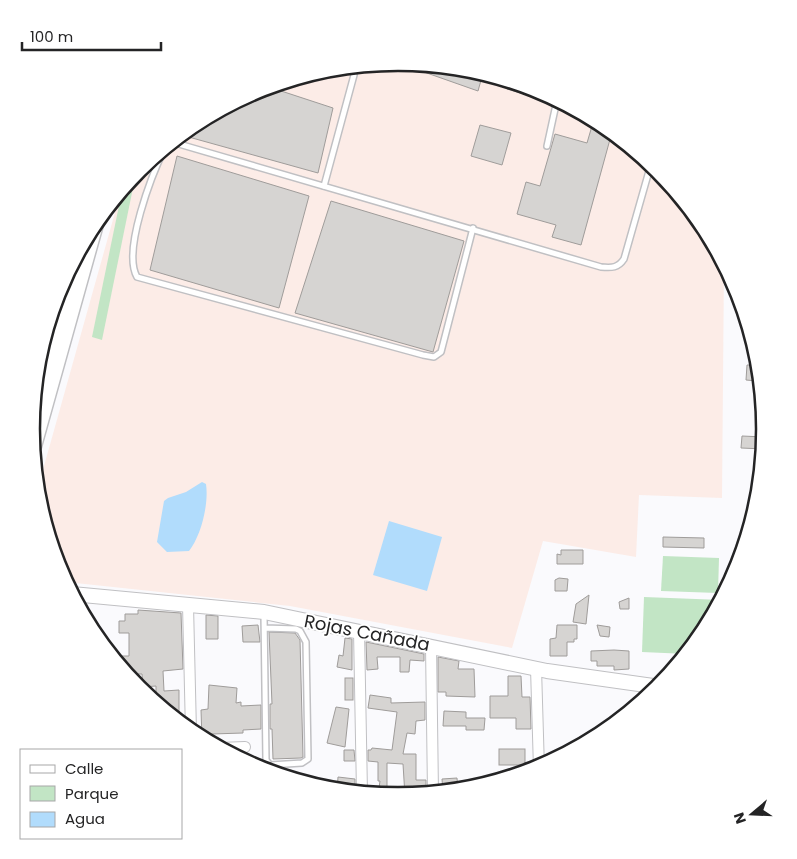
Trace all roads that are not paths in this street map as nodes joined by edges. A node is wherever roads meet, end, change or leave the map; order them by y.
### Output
1 (354, 76) dead end
2 (555, 107) edge
3 (181, 145) edge
4 (547, 146) dead end
5 (158, 164) edge
6 (648, 172) edge
7 (324, 186) junction
8 (473, 228) junction
9 (87, 251) edge
10 (40, 419) edge
11 (81, 595) edge
12 (188, 605) junction
13 (264, 612) junction
14 (265, 628) junction
15 (358, 631) junction
16 (431, 646) junction
17 (536, 668) junction
18 (649, 685) edge
19 (191, 722) edge
20 (233, 747) edge
21 (245, 747) dead end
22 (540, 759) edge
23 (269, 764) edge
24 (272, 765) edge
25 (362, 786) edge
26 (433, 786) edge

1 - 7 lane
2 - 4 lane
3 - 7 lane
5 - 8 lane
6 - 8 lane
7 - 8 lane
9 - 10 highway
11 - 12 main road, Rojas Cañada
12 - 13 main road, Rojas Cañada
12 - 19 street
13 - 14 lane
13 - 15 main road, Rojas Cañada
14 - 23 lane
14 - 24 lane
15 - 16 main road, Rojas Cañada
15 - 25 street
16 - 17 main road, Rojas Cañada
16 - 26 street
17 - 18 main road, Rojas Cañada
17 - 22 street
20 - 21 street

